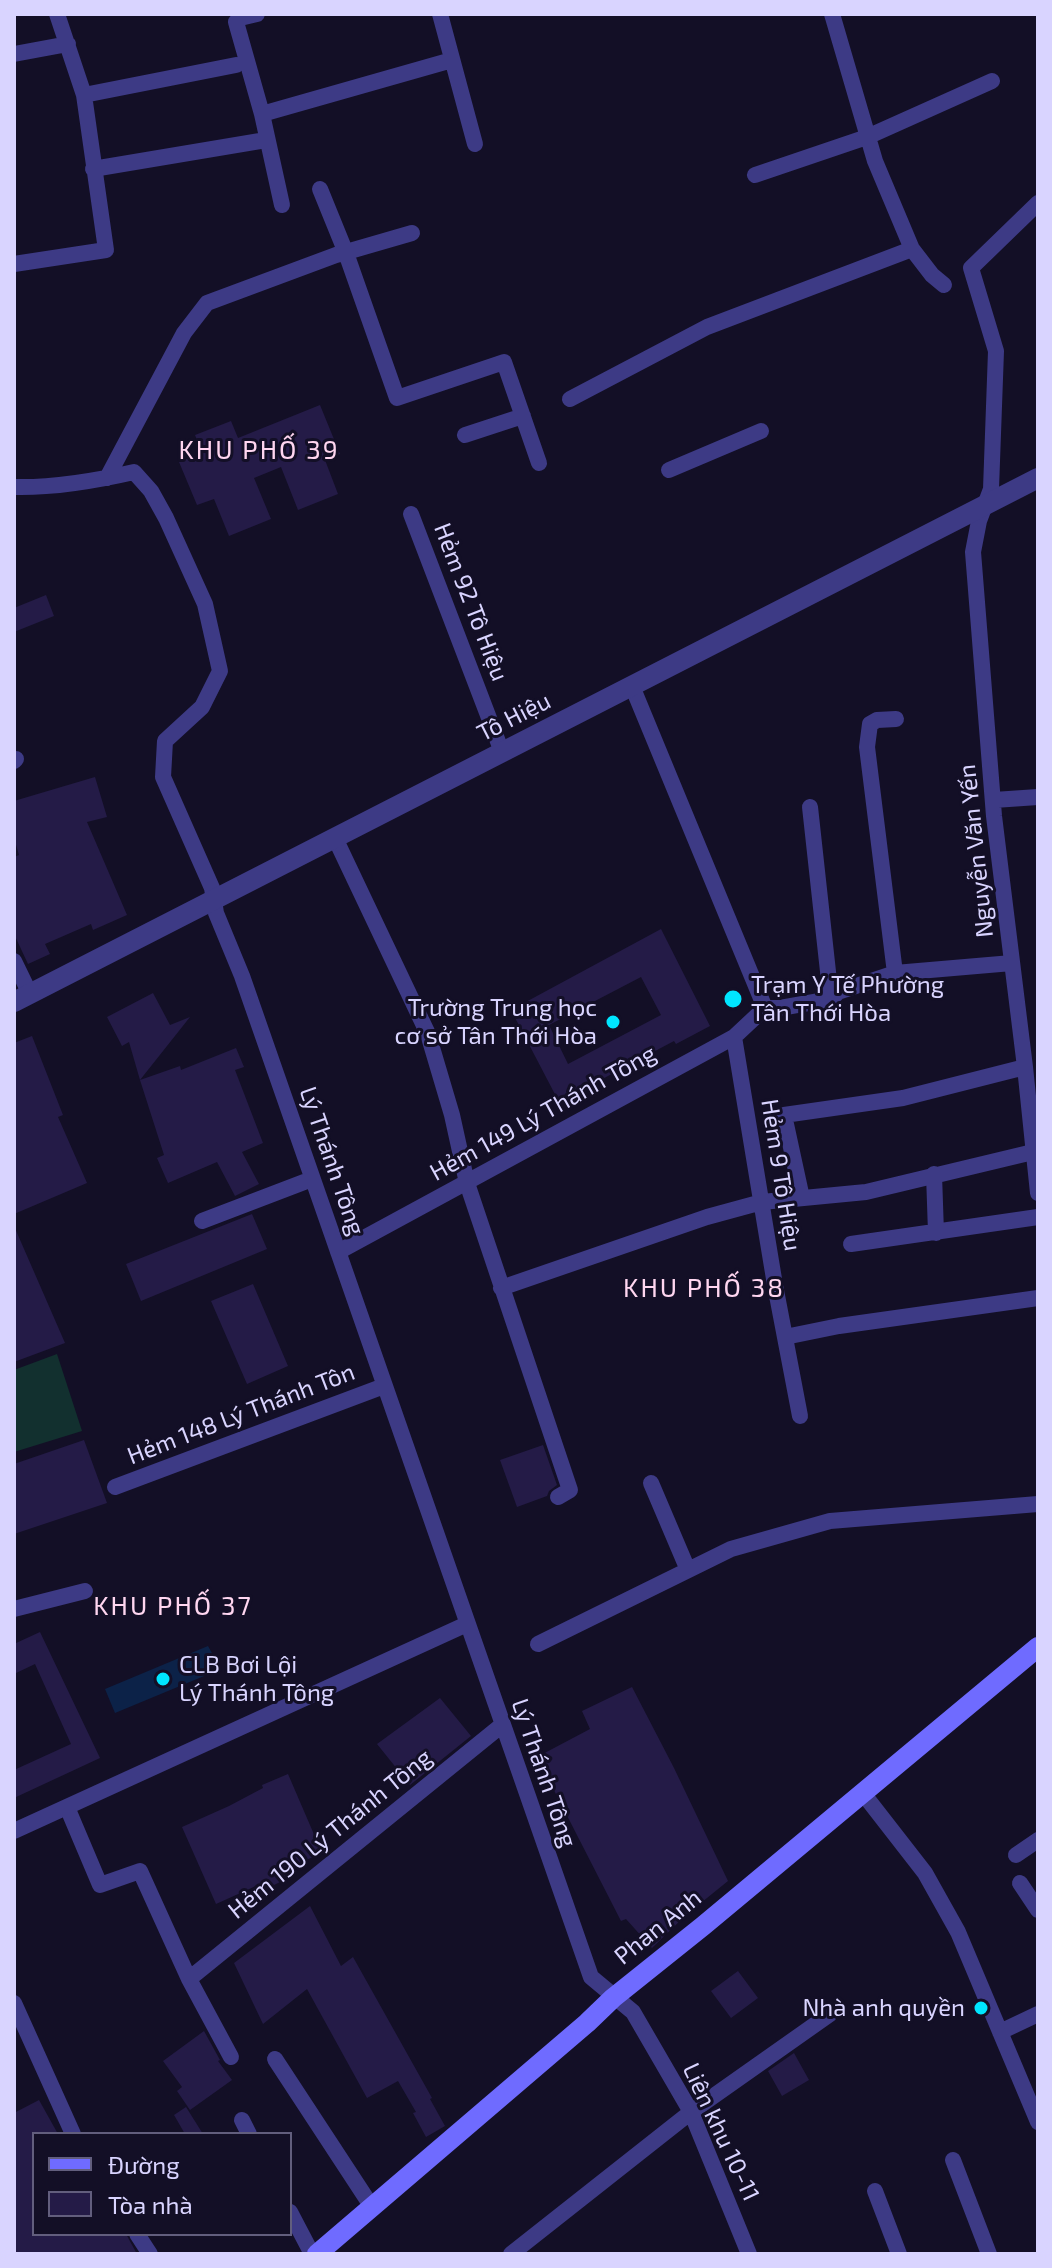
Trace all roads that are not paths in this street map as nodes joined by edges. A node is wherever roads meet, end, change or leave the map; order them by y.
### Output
1 (57, 14) edge
2 (257, 14) edge
3 (440, 14) edge
4 (832, 14) edge
5 (68, 44) junction
6 (14, 54) edge
7 (452, 60) junction
8 (236, 65) dead end
9 (992, 81) dead end
10 (84, 95) junction
11 (262, 114) junction
12 (867, 137) junction
13 (266, 140) junction
14 (475, 144) dead end
15 (93, 169) junction
16 (755, 175) dead end
17 (320, 189) dead end
18 (1038, 203) edge
19 (282, 205) dead end
20 (412, 233) dead end
21 (912, 249) junction
22 (346, 253) junction
23 (14, 264) edge
24 (944, 285) dead end
25 (570, 399) dead end
26 (523, 416) junction
27 (761, 431) dead end
28 (465, 435) dead end
29 (539, 463) dead end
30 (669, 470) dead end
31 (107, 478) junction
32 (1038, 478) edge
33 (14, 487) edge
34 (985, 505) junction
35 (411, 514) dead end
36 (632, 686) junction
37 (896, 719) dead end
38 (502, 752) junction
39 (1038, 797) edge
40 (994, 800) junction
41 (810, 807) dead end
42 (335, 838) junction
43 (214, 900) junction
44 (14, 961) edge
45 (1012, 963) junction
46 (895, 973) junction
47 (22, 998) edge
48 (831, 999) junction
49 (765, 1008) junction
50 (734, 1037) junction
51 (1025, 1067) junction
52 (1033, 1152) junction
53 (934, 1174) junction
54 (312, 1179) junction
55 (467, 1183) junction
56 (1038, 1191) edge
57 (802, 1198) junction
58 (762, 1202) junction
59 (1038, 1217) edge
60 (202, 1221) dead end
61 (936, 1233) junction
62 (851, 1244) dead end
63 (338, 1252) junction
64 (501, 1288) junction
65 (1038, 1298) edge
66 (785, 1337) junction
67 (384, 1386) junction
68 (800, 1416) dead end
69 (651, 1483) dead end
70 (115, 1487) dead end
71 (558, 1497) dead end
72 (1038, 1504) edge
73 (688, 1570) junction
74 (85, 1591) dead end
75 (14, 1609) edge
76 (467, 1624) junction
77 (538, 1644) dead end
78 (1038, 1647) edge
79 (502, 1725) junction
80 (862, 1792) junction
81 (67, 1807) junction
82 (14, 1831) edge
83 (1038, 1840) edge
84 (1016, 1855) dead end
85 (1020, 1883) dead end
86 (1038, 1910) edge
87 (189, 1979) junction
88 (613, 1998) junction
89 (14, 2003) edge
90 (830, 2014) dead end
91 (1038, 2014) edge
92 (1000, 2032) junction
93 (231, 2057) dead end
94 (275, 2059) dead end
95 (691, 2112) junction
96 (1038, 2122) edge
97 (72, 2132) edge
98 (953, 2160) dead end
99 (875, 2191) dead end
100 (372, 2207) junction
101 (292, 2216) edge
102 (138, 2236) edge
103 (150, 2254) edge
104 (314, 2254) edge
105 (511, 2254) edge
106 (749, 2254) edge
107 (899, 2254) edge
108 (989, 2254) edge

1 - 5 street
2 - 11 street
3 - 7 street
4 - 12 street
5 - 6 street
5 - 10 street
7 - 11 street
7 - 14 street
8 - 10 street
9 - 12 street
10 - 15 street
11 - 13 street
12 - 16 street
12 - 21 street
13 - 15 street
13 - 19 street
15 - 23 street
17 - 22 street
18 - 34 street, Nguyễn Văn Yến
20 - 22 street
21 - 24 street
21 - 25 street
22 - 26 street
22 - 31 street
26 - 28 street
26 - 29 street
27 - 30 street
31 - 33 street, Lý Thánh Tông
31 - 43 street, Lý Thánh Tông
32 - 34 street, Tô Hiệu
34 - 36 street, Tô Hiệu
34 - 40 street, Nguyễn Văn Yến
35 - 38 street, Hẻm 92 Tô Hiệu
36 - 38 street, Tô Hiệu
36 - 49 street
37 - 46 street
38 - 42 street, Tô Hiệu
39 - 40 street
40 - 45 street, Nguyễn Văn Yến
41 - 48 street
42 - 43 street, Tô Hiệu
42 - 55 street
43 - 47 street, Tô Hiệu
43 - 54 street, Lý Thánh Tông
44 - 47 street
45 - 46 street
45 - 51 street, Nguyễn Văn Yến
46 - 48 street
48 - 49 street
49 - 50 street, Hẻm 149 Lý Thánh Tông
50 - 55 street, Hẻm 149 Lý Thánh Tông
50 - 58 street, Hẻm 9 Tô Hiệu
51 - 52 street, Nguyễn Văn Yến
51 - 57 street
52 - 53 street
52 - 56 street, Nguyễn Văn Yến
53 - 57 street
53 - 61 street
54 - 60 street
54 - 63 street, Lý Thánh Tông
55 - 63 street, Hẻm 149 Lý Thánh Tông
55 - 64 street
57 - 58 street
58 - 64 street
58 - 66 street, Hẻm 9 Tô Hiệu
59 - 61 street
61 - 62 street
63 - 67 street, Lý Thánh Tông
64 - 71 street
65 - 66 street
66 - 68 street, Hẻm 9 Tô Hiệu
67 - 70 street, Hẻm 148 Lý Thánh Tôn
67 - 76 street, Lý Thánh Tông
69 - 73 street
72 - 73 street
73 - 77 street
74 - 75 street
76 - 79 street, Lý Thánh Tông
76 - 81 street
78 - 80 main road, Phan Anh
79 - 87 street, Hẻm 190 Lý Thánh Tông
79 - 88 street, Lý Thánh Tông
80 - 88 main road, Phan Anh
80 - 92 street
81 - 82 street
81 - 87 street
83 - 84 street
85 - 86 street
87 - 93 street
88 - 95 street, Liên khu 10-11
88 - 100 main road, Phan Anh
89 - 97 street
90 - 95 street
91 - 92 street
92 - 96 street
94 - 100 street
95 - 105 street
95 - 106 street, Liên khu 10-11
98 - 108 street
99 - 107 street
100 - 104 main road, Phan Anh
101 - 104 street
102 - 103 street

